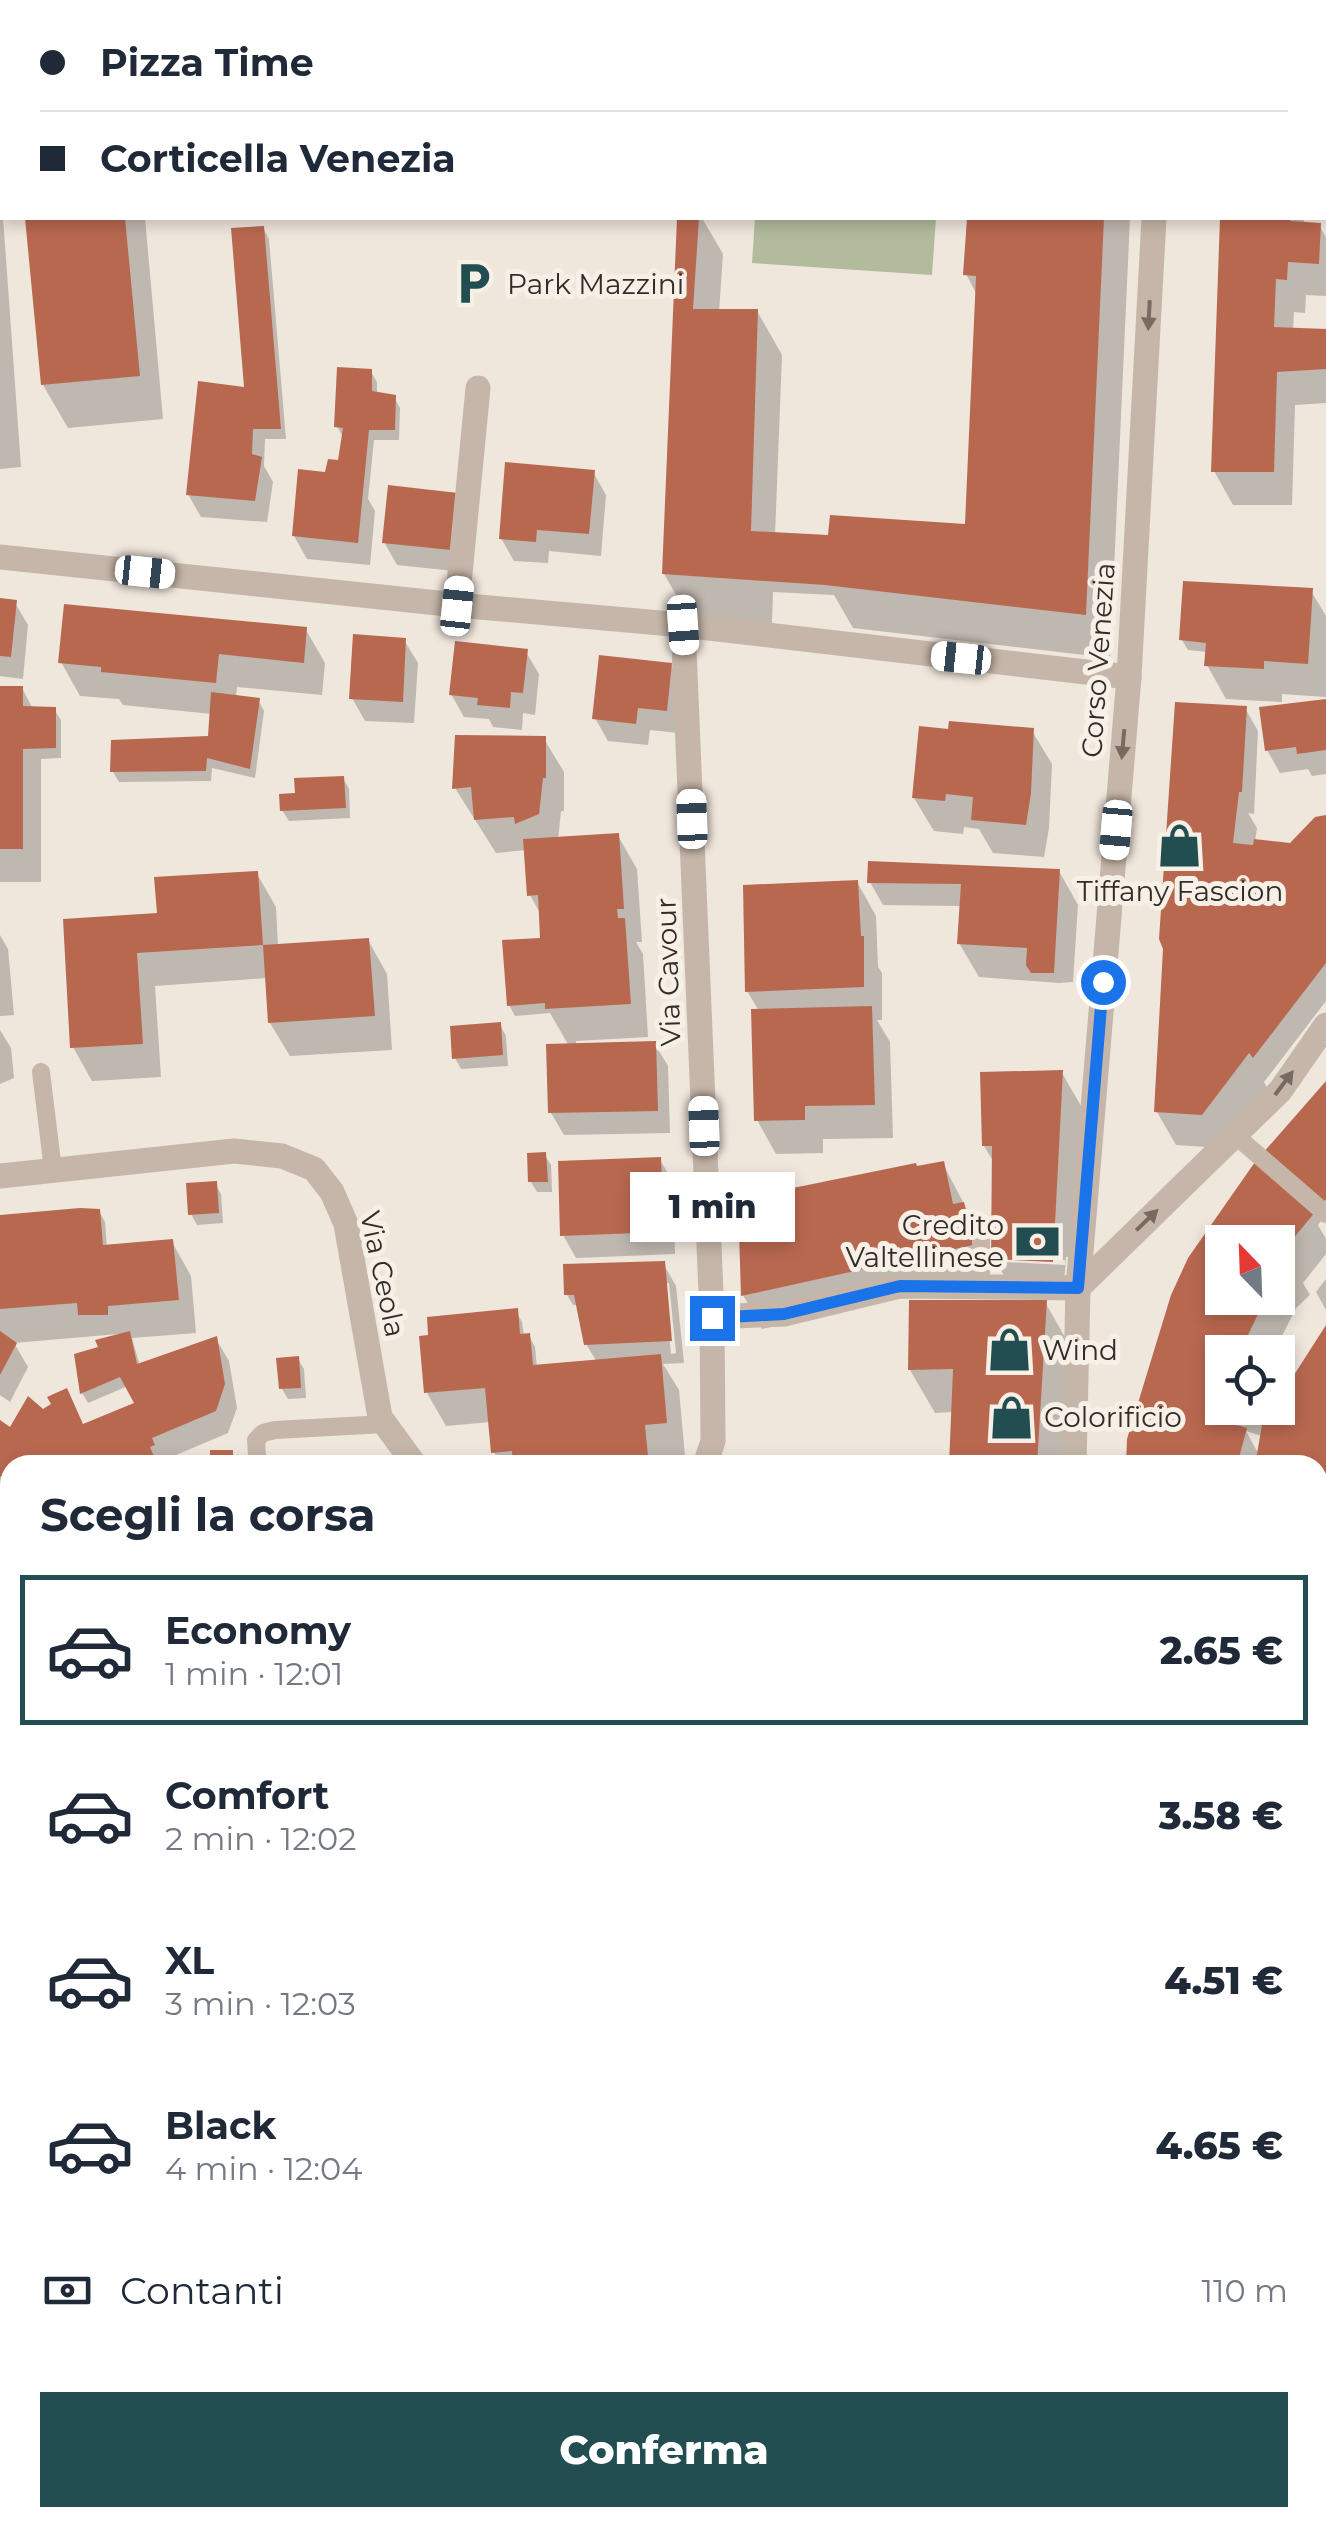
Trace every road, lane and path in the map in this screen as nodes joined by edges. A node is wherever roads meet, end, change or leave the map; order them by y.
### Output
1 (1154, 220) edge
2 (478, 388) dead end
3 (0, 557) edge
4 (457, 606) junction
5 (683, 625) junction
6 (1129, 677) junction
7 (1326, 1025) edge
8 (40, 1072) dead end
9 (1235, 1134) junction
10 (54, 1170) junction
11 (0, 1176) edge
12 (1326, 1214) edge
13 (981, 1226) dead end
14 (982, 1288) junction
15 (1078, 1288) junction
16 (712, 1318) junction
17 (385, 1424) junction
18 (256, 1455) edge
19 (408, 1455) edge
20 (708, 1455) edge
21 (1074, 1455) edge

1 -> 6 street, Corso Venezia
2 - 4 street
3 - 4 street
4 - 5 street
5 - 6 street
5 - 16 street, Via Cavour
6 -> 15 street, Corso Venezia
9 -> 7 street
8 - 10 lane
9 - 12 lane
15 -> 9 street
10 - 11 street, Via Ceola
10 - 17 street, Via Ceola
13 - 14 lane
14 - 15 street
14 - 16 street
15 - 21 street, Corso Venezia
16 - 20 street, Via Cavour
17 - 18 lane
17 - 19 street, Via Ceola

